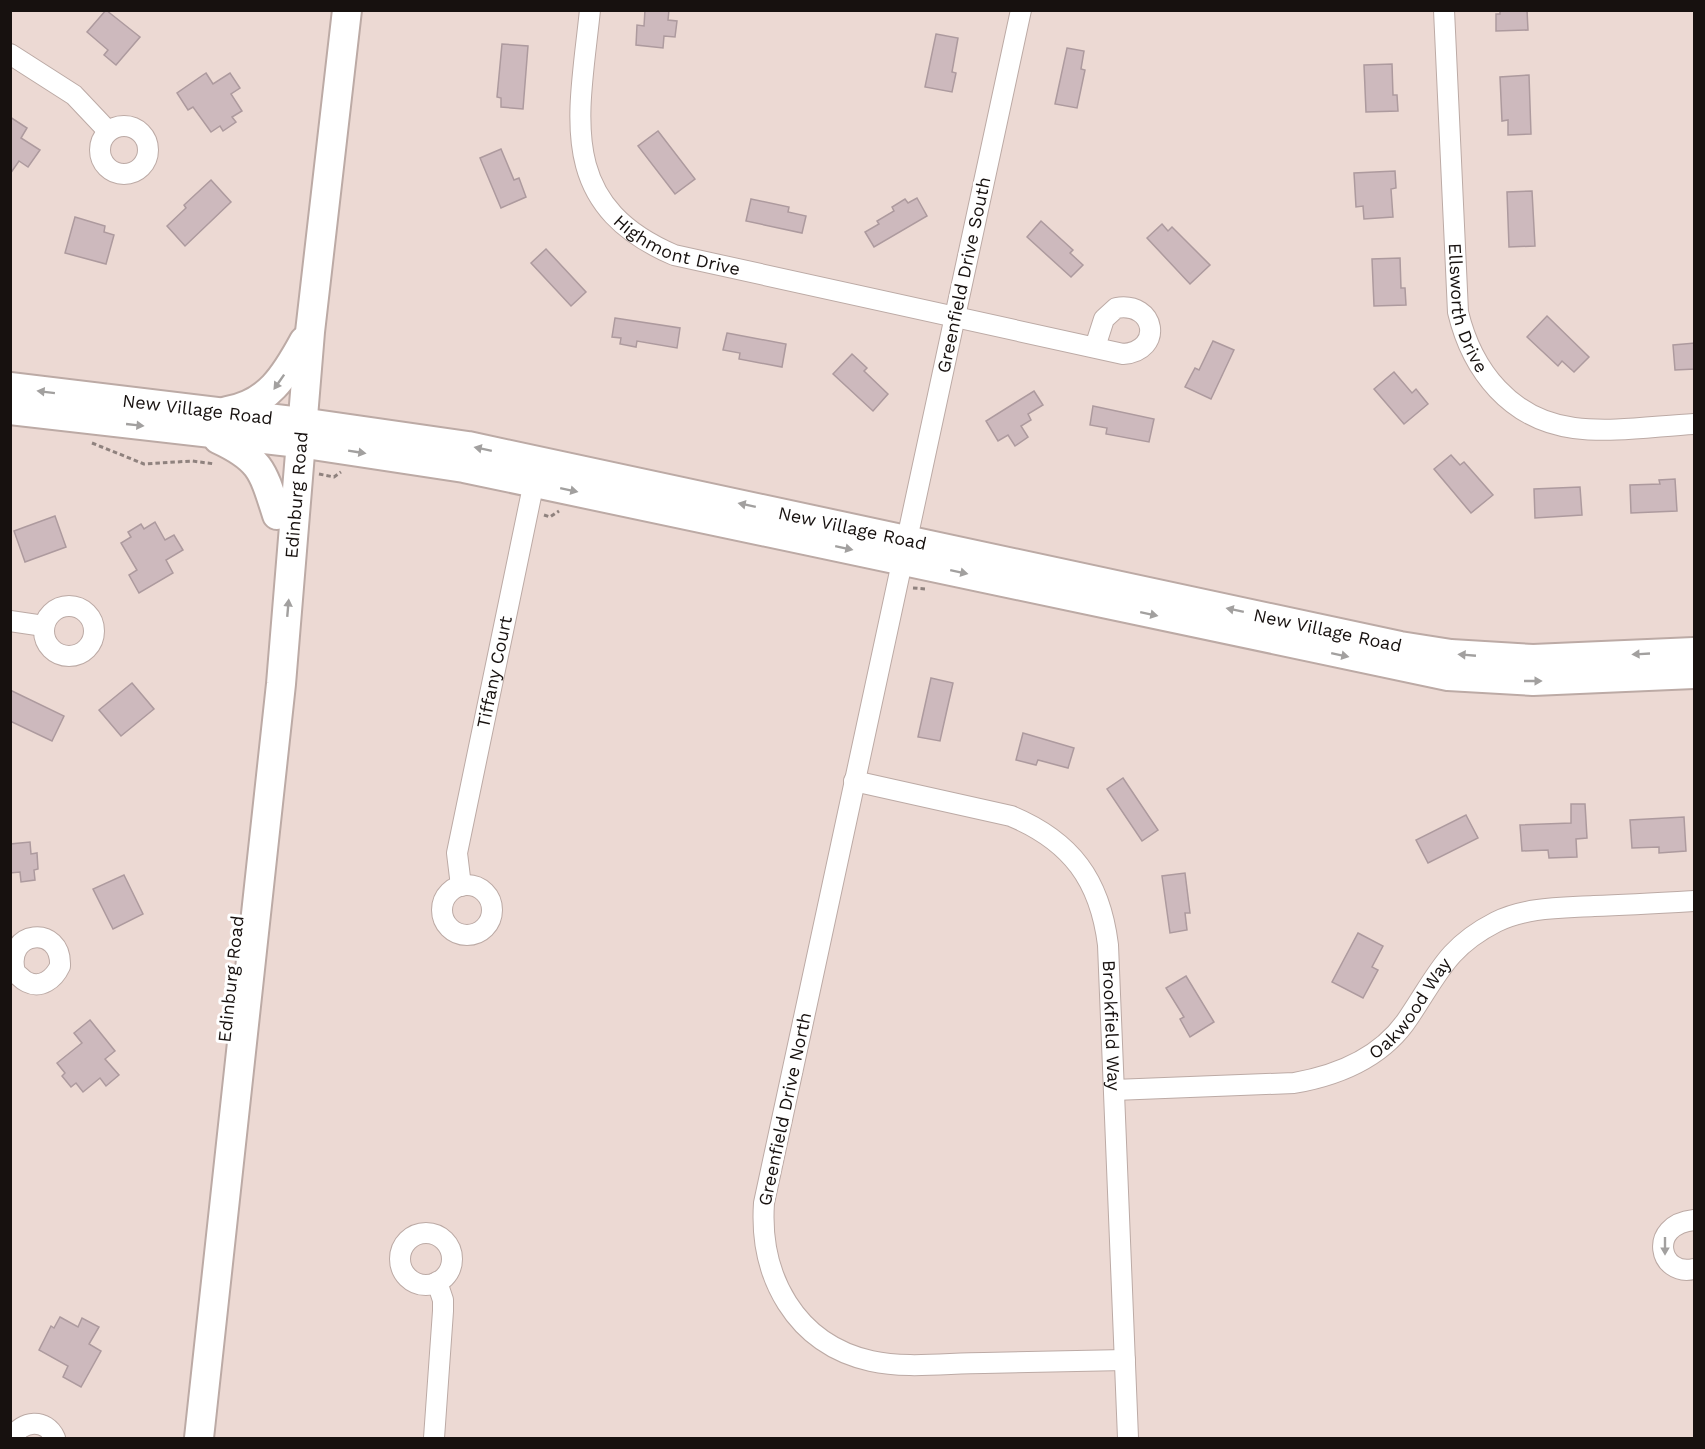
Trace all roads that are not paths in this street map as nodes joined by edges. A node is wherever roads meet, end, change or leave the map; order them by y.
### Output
1 (348, 10) edge
2 (590, 10) edge
3 (1021, 10) edge
4 (1444, 10) edge
5 (10, 54) edge
6 (108, 131) dead end
7 (955, 316) junction
8 (310, 332) junction
9 (1095, 347) dead end
10 (10, 387) edge
11 (10, 410) edge
12 (209, 423) junction
13 (1695, 424) edge
14 (300, 433) junction
15 (536, 472) junction
16 (277, 515) junction
17 (904, 550) junction
18 (10, 621) edge
19 (44, 626) dead end
20 (1695, 652) edge
21 (1695, 674) edge
22 (854, 781) junction
23 (461, 886) dead end
24 (1695, 901) edge
25 (1114, 1090) junction
26 (1695, 1220) edge
27 (1695, 1269) edge
28 (437, 1282) dead end
29 (1125, 1360) junction
30 (14, 1428) edge
31 (55, 1438) edge
32 (180, 1438) edge
33 (199, 1438) edge
34 (435, 1438) edge
35 (1128, 1438) edge

1 - 8 main road, Edinburg Road
2 - 7 street, Highmont Drive
3 - 7 street, Greenfield Drive South
4 - 13 street, Ellsworth Drive
5 - 6 street
7 - 9 street, Highmont Drive
7 - 17 street, Greenfield Drive South
8 -> 12 main road
8 - 14 main road, Edinburg Road
12 -> 10 main road, New Village Road
11 -> 12 main road, New Village Road
12 - 14 main road, New Village Road
12 - 16 main road
14 - 15 main road, New Village Road
14 - 16 main road, Edinburg Road
33 -> 14 main road, Edinburg Road
15 - 17 main road, New Village Road
15 - 23 street, Tiffany Court
16 - 32 main road, Edinburg Road
20 -> 17 main road, New Village Road
17 -> 21 main road, New Village Road
17 - 22 street, Greenfield Drive North
18 - 19 street
22 - 25 street, Brookfield Way
22 - 29 street, Greenfield Drive North
24 - 25 street, Oakwood Way
25 - 29 street, Brookfield Way
26 -> 27 street
28 - 34 street
29 - 35 street, Brookfield Way
30 - 31 street

